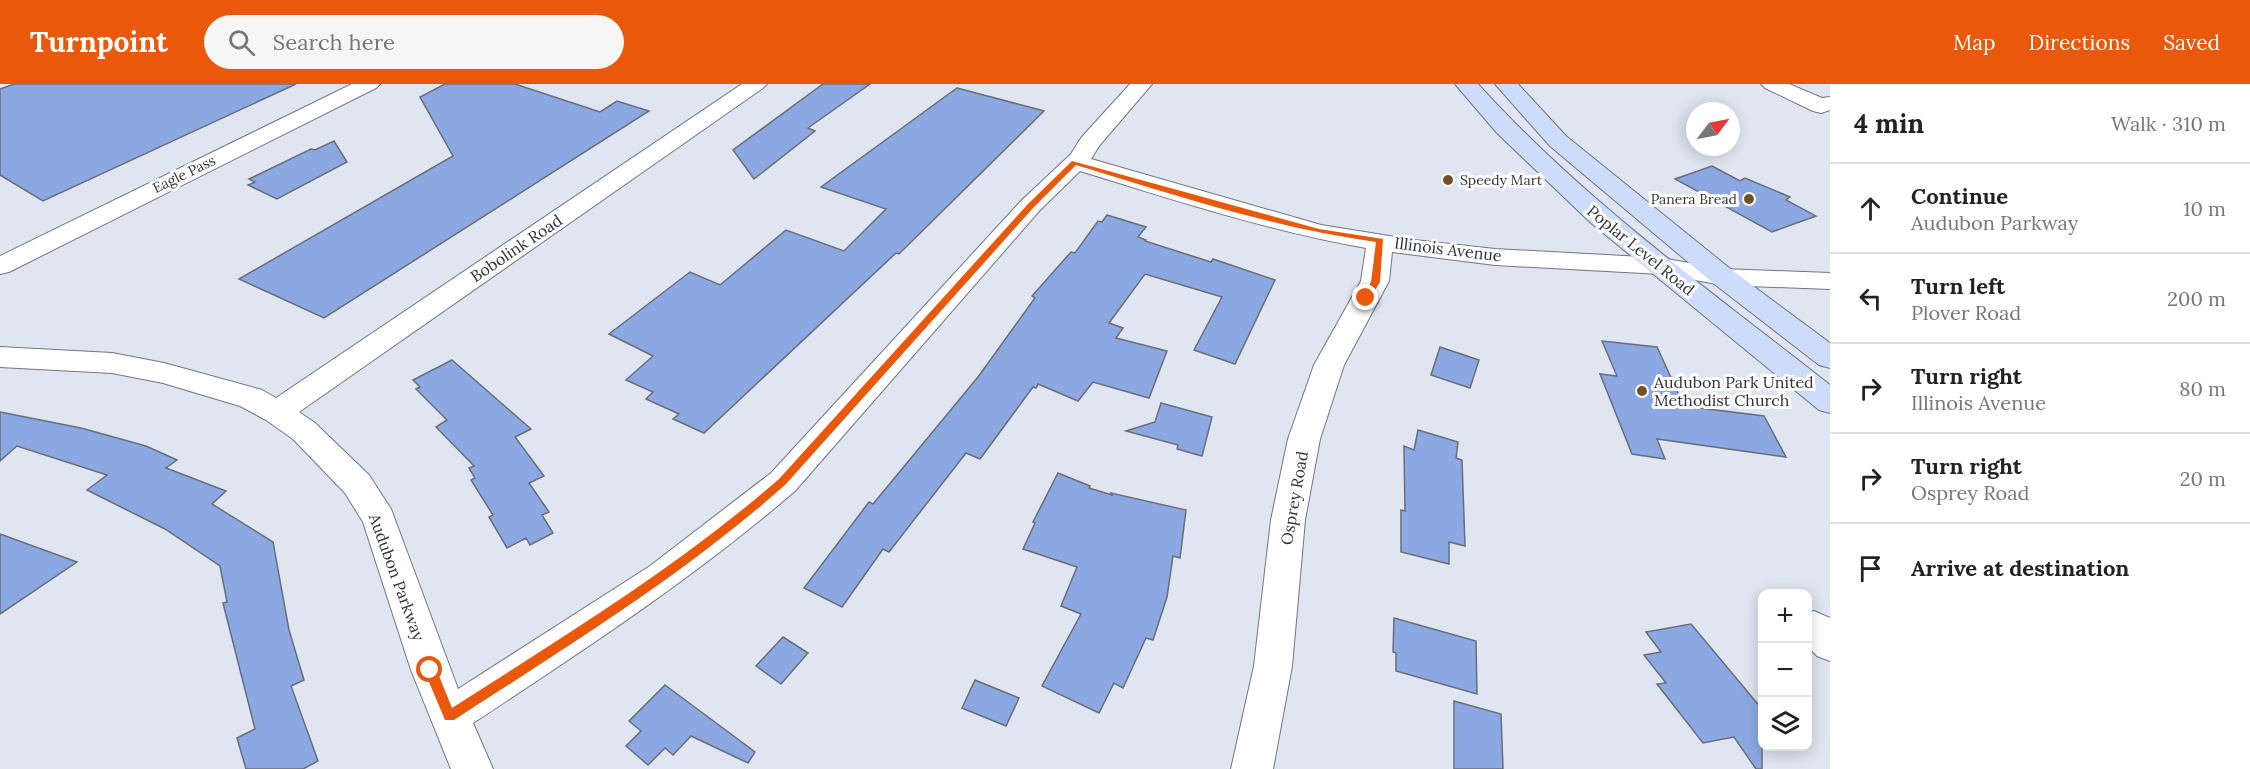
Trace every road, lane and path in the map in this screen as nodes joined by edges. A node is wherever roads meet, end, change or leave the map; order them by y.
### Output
1 (369, 84) edge
2 (756, 84) edge
3 (1141, 84) edge
4 (1466, 84) edge
5 (1506, 84) edge
6 (1772, 84) edge
7 (1830, 103) edge
8 (1075, 162) junction
9 (1380, 241) junction
10 (0, 266) edge
11 (1661, 266) junction
12 (1723, 277) junction
13 (1830, 281) edge
14 (0, 357) edge
15 (1830, 358) edge
16 (1830, 402) edge
17 (277, 412) junction
18 (449, 716) junction
19 (472, 769) edge
20 (1252, 769) edge

1 - 10 street, Eagle Pass
2 - 17 street, Bobolink Road
3 - 8 street
4 - 11 main road, Poplar Level Road
5 - 12 main road, Poplar Level Road
6 - 7 street
8 - 9 street, Illinois Avenue
8 - 18 street
9 - 11 street, Illinois Avenue
9 - 20 street, Osprey Road
11 - 12 street, Illinois Avenue
11 - 16 main road, Poplar Level Road
12 - 13 street, Illinois Avenue
12 - 15 main road, Poplar Level Road
14 - 17 street, Audubon Parkway
17 - 18 street, Audubon Parkway
18 - 19 street, Audubon Parkway

